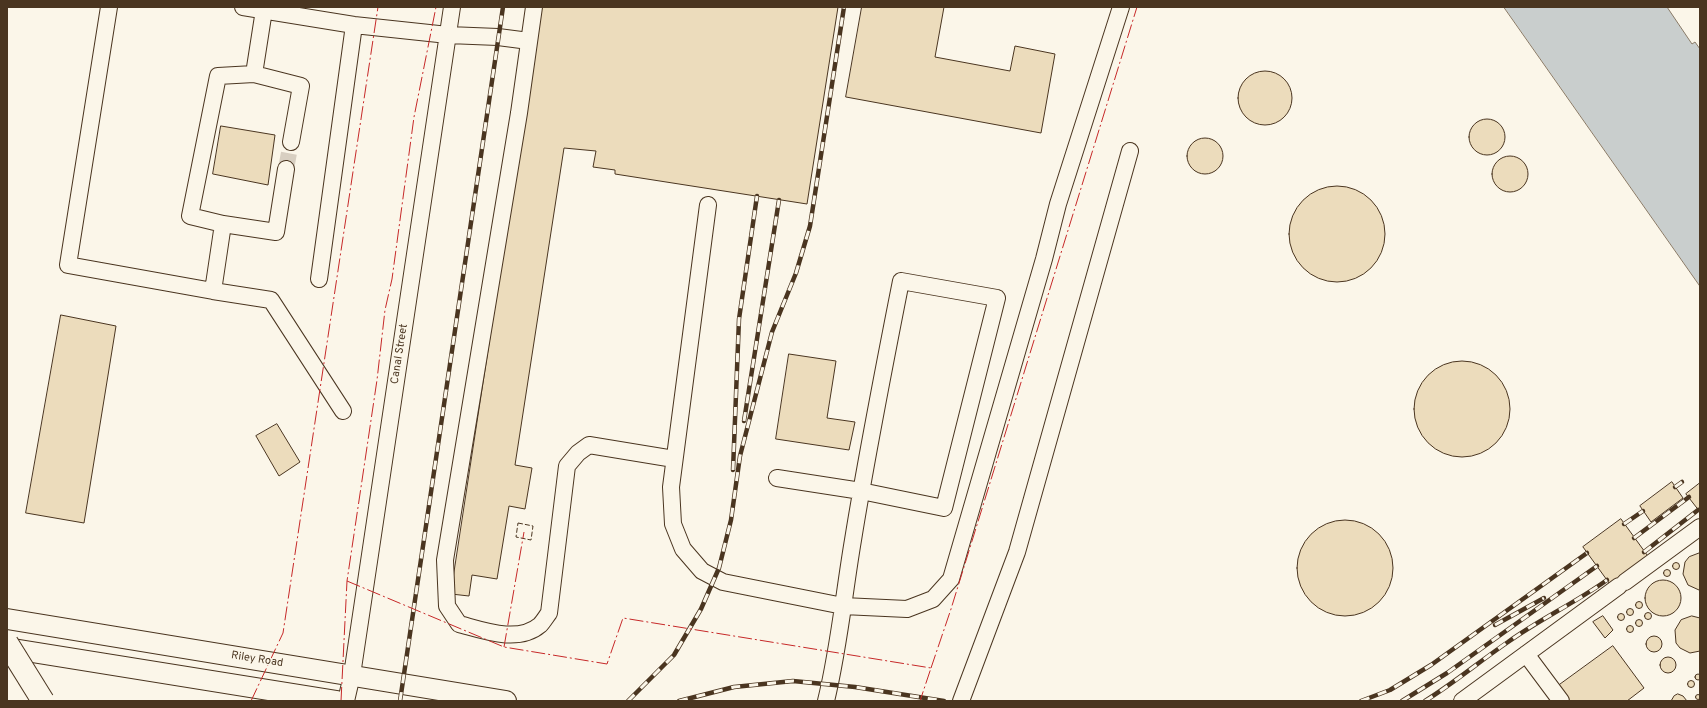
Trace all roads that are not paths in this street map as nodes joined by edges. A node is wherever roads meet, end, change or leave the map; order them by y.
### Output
1 (109, 7) edge
2 (243, 7) edge
3 (452, 7) edge
4 (534, 7) edge
5 (1120, 7) edge
6 (264, 10) junction
7 (354, 25) junction
8 (448, 36) junction
9 (529, 41) junction
10 (254, 74) junction
11 (291, 142) tunnel mouth
12 (1130, 151) dead end
13 (286, 169) tunnel mouth
14 (708, 205) dead end
15 (223, 224) junction
16 (319, 279) dead end
17 (213, 291) junction
18 (343, 411) dead end
19 (674, 459) junction
20 (777, 478) dead end
21 (861, 492) junction
22 (1700, 527) edge
23 (843, 606) junction
24 (7, 619) edge
25 (7, 643) edge
26 (7, 648) edge
27 (1526, 654) junction
28 (352, 675) junction
29 (43, 701) edge
30 (337, 701) edge
31 (346, 701) edge
32 (506, 701) edge
33 (826, 701) edge
34 (960, 701) edge
35 (1462, 701) edge
36 (1562, 701) edge

1 - 17 street
2 - 6 street
3 - 8 street, Canal Street
4 - 9 street
5 - 23 street
6 - 7 street
6 - 10 street
7 - 8 street
7 - 16 street
8 - 9 street
8 - 28 street, Canal Street
9 - 19 street
10 - 11 street
10 - 15 street
12 - 34 street
13 - 15 street
14 - 19 street
15 - 17 street
17 - 18 street
19 - 23 street
20 - 21 street
21 - 21 street
21 - 23 street
22 - 27 street
23 - 33 street
24 - 28 main road, Riley Road
25 - 29 highway, bridge
26 - 30 main road
27 - 35 street
27 - 36 street
28 - 31 street, Canal Street
28 - 32 main road, Riley Road

